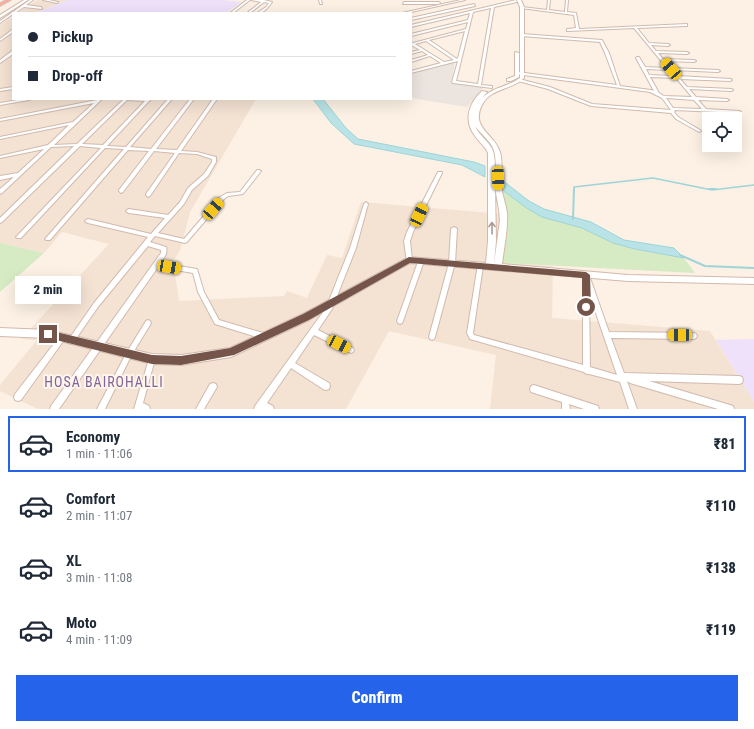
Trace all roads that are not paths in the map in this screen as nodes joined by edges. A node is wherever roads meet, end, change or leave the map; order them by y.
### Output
1 (3, 0) edge
2 (9, 0) edge
3 (26, 0) edge
4 (32, 0) edge
5 (44, 0) edge
6 (251, 0) edge
7 (464, 0) edge
8 (473, 0) edge
9 (518, 0) edge
10 (549, 0) edge
11 (567, 0) edge
12 (264, 1) junction
13 (271, 1) edge
14 (0, 2) edge
15 (57, 2) dead end
16 (404, 3) dead end
17 (450, 3) junction
18 (0, 5) edge
19 (474, 5) junction
20 (24, 6) junction
21 (493, 6) junction
22 (41, 8) dead end
23 (522, 8) junction
24 (476, 10) junction
25 (472, 11) junction
26 (548, 11) junction
27 (15, 12) edge
28 (232, 12) edge
29 (249, 12) edge
30 (260, 12) edge
31 (408, 12) edge
32 (566, 12) junction
33 (12, 14) edge
34 (0, 17) edge
35 (412, 19) edge
36 (469, 20) junction
37 (0, 22) edge
38 (686, 25) dead end
39 (412, 26) edge
40 (634, 27) junction
41 (468, 30) junction
42 (568, 30) dead end
43 (580, 30) junction
44 (12, 32) edge
45 (412, 35) edge
46 (522, 35) junction
47 (584, 39) junction
48 (0, 40) edge
49 (426, 40) junction
50 (412, 43) edge
51 (412, 44) edge
52 (649, 44) junction
53 (668, 45) dead end
54 (422, 50) junction
55 (656, 52) junction
56 (12, 53) edge
57 (412, 53) edge
58 (687, 53) dead end
59 (430, 56) junction
60 (638, 58) dead end
61 (458, 59) junction
62 (663, 60) junction
63 (412, 61) edge
64 (694, 61) dead end
65 (0, 62) edge
66 (443, 63) junction
67 (644, 68) junction
68 (671, 69) junction
69 (718, 71) dead end
70 (412, 72) edge
71 (519, 74) junction
72 (649, 76) junction
73 (679, 78) junction
74 (519, 80) junction
75 (730, 80) dead end
76 (480, 84) junction
77 (491, 87) dead end
78 (619, 87) junction
79 (12, 88) edge
80 (687, 88) junction
81 (0, 90) edge
82 (731, 90) dead end
83 (657, 93) junction
84 (663, 97) junction
85 (696, 99) junction
86 (23, 100) edge
87 (99, 100) edge
88 (125, 100) edge
89 (148, 100) edge
90 (169, 100) edge
91 (191, 100) edge
92 (214, 100) edge
93 (727, 100) dead end
94 (0, 104) edge
95 (672, 110) junction
96 (705, 110) junction
97 (739, 112) dead end
98 (0, 120) edge
99 (76, 122) junction
100 (699, 131) dead end
101 (0, 138) edge
102 (50, 146) junction
103 (78, 146) junction
104 (102, 147) junction
105 (128, 148) junction
106 (153, 150) junction
107 (178, 152) junction
108 (0, 157) edge
109 (494, 167) junction
110 (259, 171) dead end
111 (440, 173) dead end
112 (20, 174) junction
113 (0, 178) edge
114 (121, 191) dead end
115 (0, 192) edge
116 (148, 195) dead end
117 (366, 204) dead end
118 (129, 211) dead end
119 (169, 217) junction
120 (0, 221) edge
121 (88, 221) dead end
122 (454, 229) dead end
123 (153, 235) junction
124 (19, 236) dead end
125 (48, 239) dead end
126 (146, 243) junction
127 (409, 260) junction
128 (422, 260) junction
129 (452, 263) junction
130 (156, 264) junction
131 (480, 266) junction
132 (494, 267) junction
133 (586, 275) junction
134 (754, 281) edge
135 (333, 301) junction
136 (400, 321) dead end
137 (148, 323) dead end
138 (313, 331) junction
139 (0, 332) edge
140 (608, 335) junction
141 (694, 336) dead end
142 (264, 337) junction
143 (432, 337) dead end
144 (66, 339) junction
145 (98, 346) junction
146 (352, 350) dead end
147 (129, 354) junction
148 (152, 359) junction
149 (290, 364) junction
150 (587, 371) junction
151 (624, 378) junction
152 (739, 380) dead end
153 (326, 386) dead end
154 (213, 387) dead end
155 (534, 389) dead end
156 (18, 397) dead end
157 (565, 399) junction
158 (138, 407) edge
159 (260, 407) edge
160 (54, 409) edge
161 (101, 409) edge
162 (146, 409) edge
163 (200, 409) edge
164 (270, 409) edge
165 (566, 409) edge
166 (595, 409) edge
167 (633, 409) edge
168 (730, 409) edge

1 - 14 highway
2 - 18 highway
3 - 34 street
4 - 20 street
5 - 15 street
6 - 12 street
6 - 28 street
7 - 17 street
8 - 19 street
9 - 21 street
9 - 23 street
9 - 71 street
10 - 26 street
11 - 32 street
12 - 13 street
12 - 29 street
13 - 30 street
16 - 17 street
17 - 31 street
19 - 24 street
19 - 35 street
20 - 22 street
20 - 27 street
21 - 24 street
21 - 76 street
23 - 26 street
23 - 46 street
24 - 25 street
25 - 36 street
25 - 39 street
26 - 32 street
32 - 43 street
33 - 37 street
36 - 41 street
36 - 45 street
38 - 40 street
40 - 43 street
40 - 52 street
41 - 49 street
41 - 61 street
42 - 43 street
43 - 47 street
44 - 48 street
46 - 47 street
46 - 71 street
47 - 78 street
49 - 50 street
49 - 61 street
51 - 54 street
52 - 53 street
52 - 55 street
54 - 57 street
54 - 59 street
55 - 58 street
55 - 62 street
56 - 65 street
59 - 63 street
59 - 66 street
60 - 67 street
61 - 66 street
61 - 76 street
62 - 64 street
62 - 68 street
66 - 70 street
67 - 68 street
67 - 72 street
68 - 69 street
68 - 73 street
71 - 74 street
71 - 78 street
71 - 109 street
72 - 73 street
72 - 83 street
73 - 75 street
73 - 80 street
74 - 95 street
74 - 109 street
76 - 77 street
78 - 83 street
79 - 81 street
80 - 82 street
80 - 85 street
83 - 84 street
84 - 85 street
84 - 95 street
85 - 93 street
85 - 96 street
86 - 94 street
87 - 98 street
87 - 99 street
88 - 103 street
89 - 104 street
90 - 105 street
91 - 106 street
92 - 107 street
95 - 96 street
95 - 100 street
96 - 97 street
99 - 101 street
99 - 102 street
102 - 103 street
102 - 108 street
102 - 112 street
103 - 104 street
103 - 120 street
104 - 105 street
104 - 124 street
105 - 106 street
105 - 125 street
106 - 107 street
106 - 114 street
107 - 116 street
107 - 119 street
132 -> 109 street
109 - 132 street
110 - 123 street
111 - 127 street
112 - 113 street
112 - 115 street
117 - 135 street
118 - 119 street
119 - 123 street
121 - 123 street
122 - 129 street
123 - 126 street
126 - 130 street
126 - 144 street
127 - 128 street
127 - 135 street
128 - 129 street
128 - 136 street
129 - 131 street
129 - 143 street
130 - 142 street
130 - 145 street
131 - 132 street
131 - 150 street
132 - 133 street
133 - 134 street
133 - 140 street
133 - 150 street
135 - 138 street
135 - 142 street
137 - 147 street
138 - 146 street
138 - 149 street
139 - 144 street
140 - 141 street
140 - 151 street
142 - 148 street
144 - 145 street
144 - 156 street
145 - 147 street
145 - 160 street
147 - 148 street
147 - 161 street
148 - 158 street
149 - 153 street
149 - 159 street
150 - 151 street
151 - 152 street
151 - 167 street
151 - 168 street
154 - 163 street
155 - 157 street
157 - 165 street
157 - 166 street
158 - 162 street
159 - 164 street

